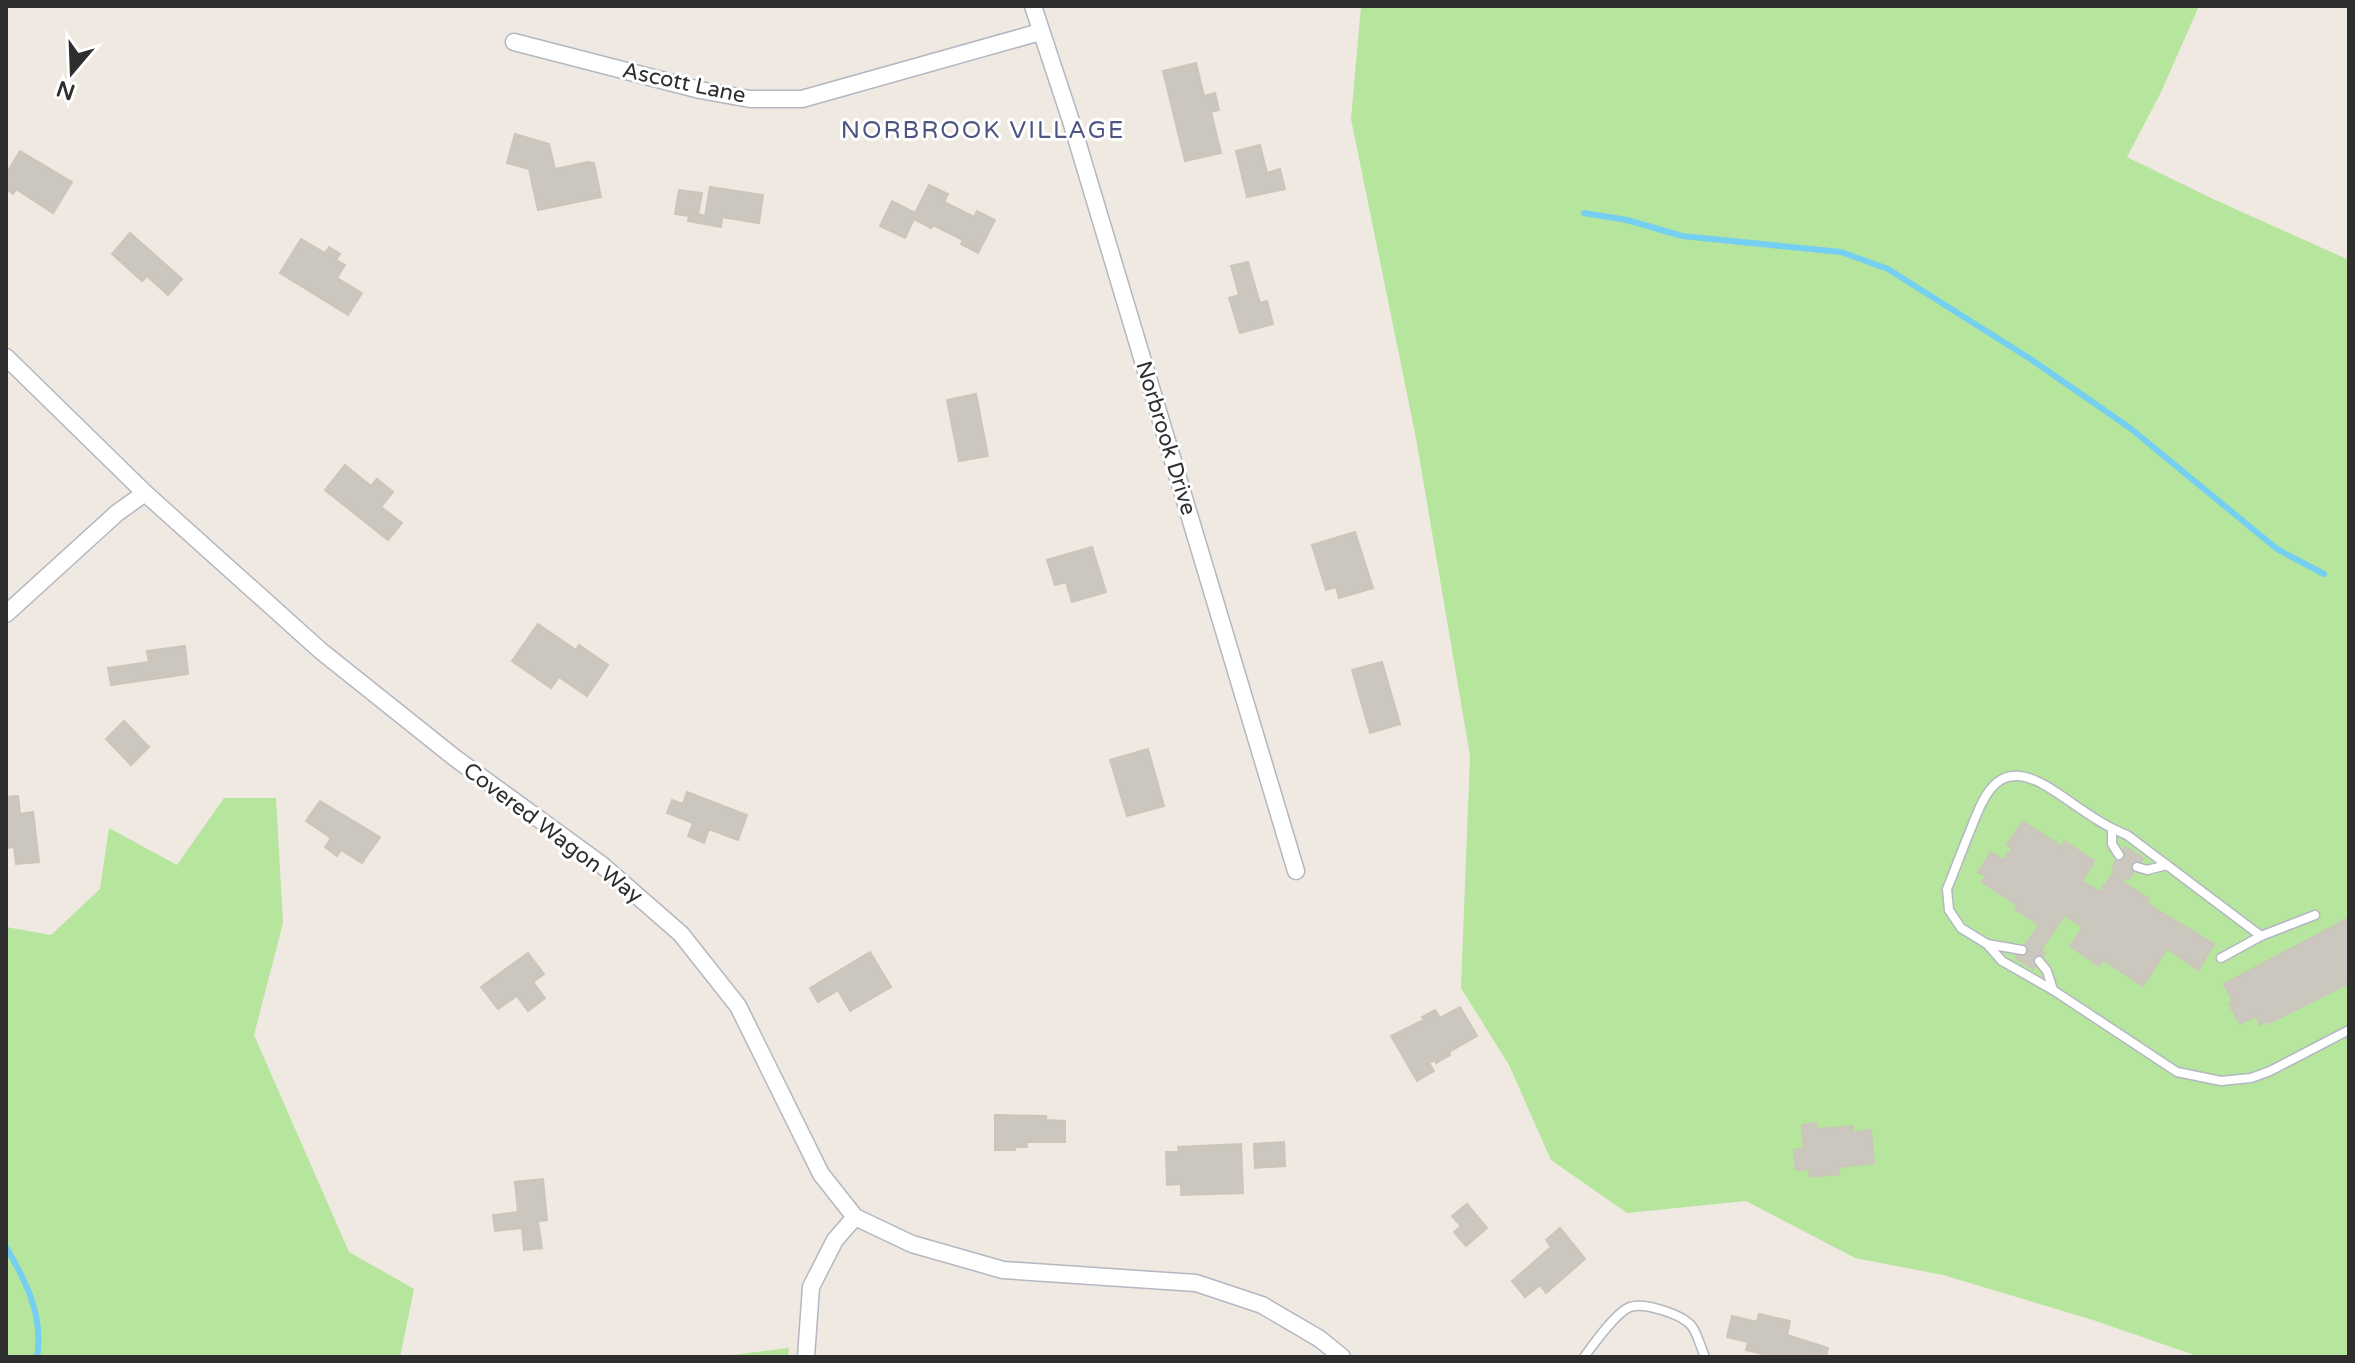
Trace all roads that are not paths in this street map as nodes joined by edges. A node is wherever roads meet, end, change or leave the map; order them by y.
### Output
1 (1033, 6) edge
2 (1040, 32) junction
3 (514, 42) dead end
4 (6, 357) edge
5 (145, 493) junction
6 (6, 614) edge
7 (2112, 830) junction
8 (2119, 855) dead end
9 (2167, 865) junction
10 (2137, 867) dead end
11 (1296, 871) dead end
12 (2315, 915) dead end
13 (2261, 936) junction
14 (1987, 944) junction
15 (2022, 950) dead end
16 (2221, 958) dead end
17 (2039, 961) dead end
18 (2053, 990) junction
19 (2349, 1030) edge
20 (855, 1217) junction
21 (806, 1357) edge
22 (1342, 1357) edge
23 (1584, 1357) edge
24 (1705, 1357) edge

1 - 2 street, Norbrook Drive
2 - 3 street, Ascott Lane
2 - 11 street, Norbrook Drive
4 - 5 street, Covered Wagon Way
5 - 6 street
5 - 20 street, Covered Wagon Way
7 - 8 lane
7 - 9 lane
7 - 14 lane
9 - 10 lane
9 - 13 lane
12 - 13 lane
13 - 16 lane
14 - 15 lane
14 - 18 lane
17 - 18 lane
18 - 19 lane
20 - 21 street
20 - 22 street, Covered Wagon Way
23 - 24 lane

